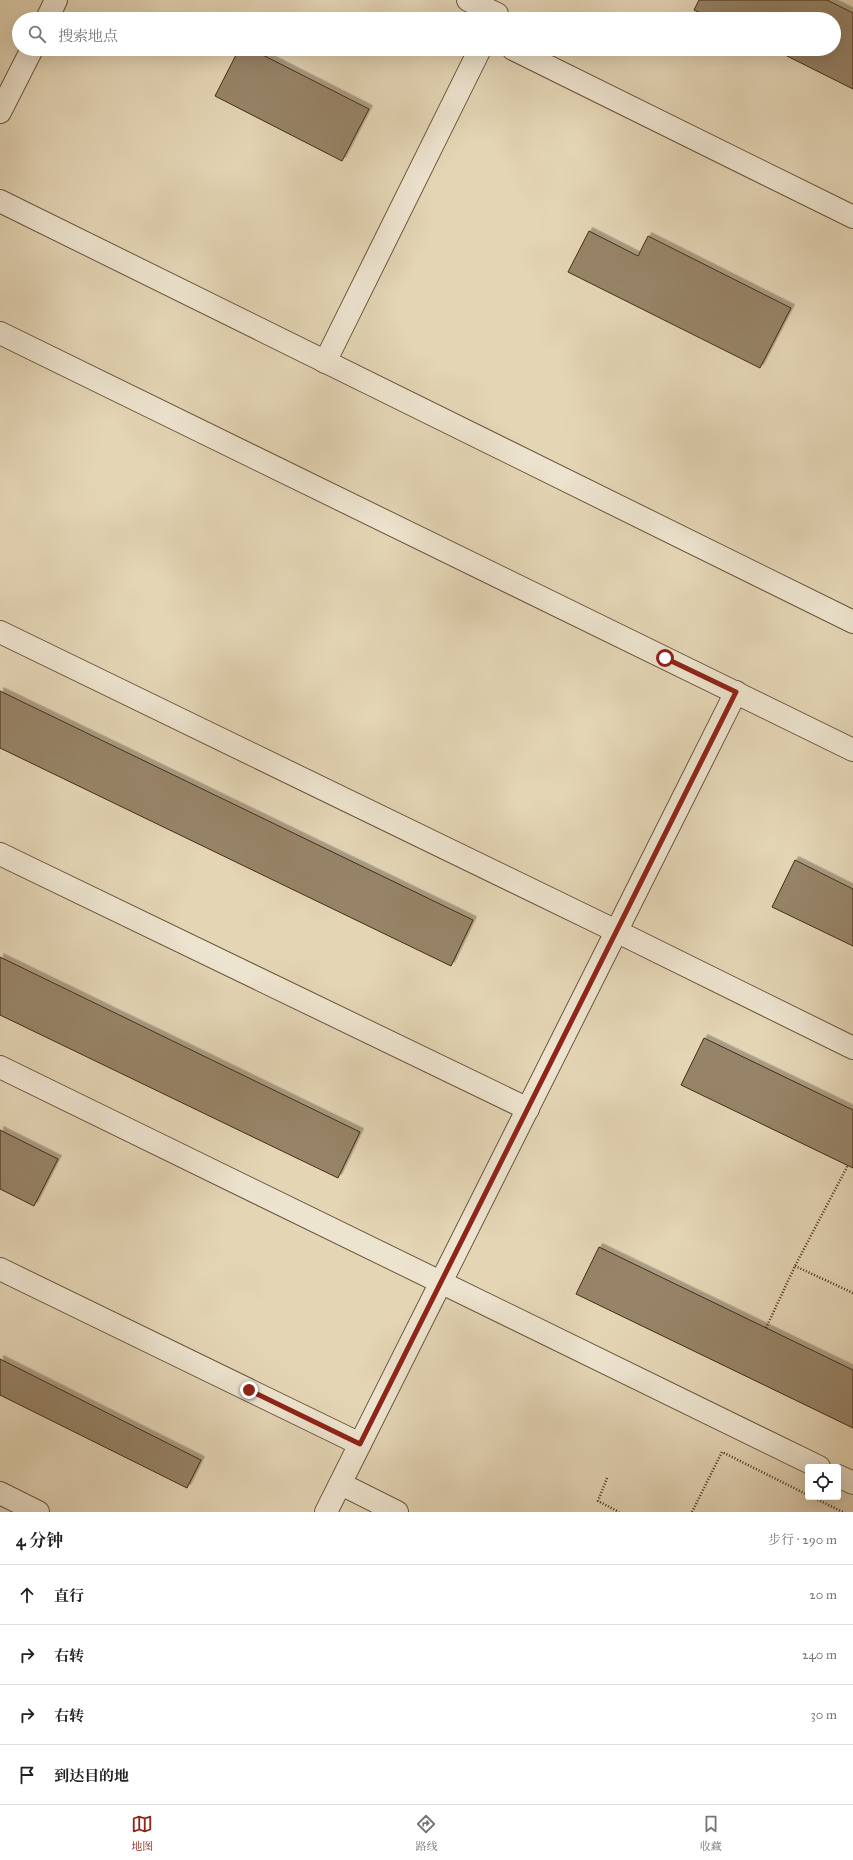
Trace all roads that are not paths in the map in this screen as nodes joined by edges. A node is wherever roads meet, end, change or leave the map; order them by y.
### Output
1 (56, 0) edge
2 (468, 0) edge
3 (498, 11) edge
4 (50, 12) edge
5 (28, 56) edge
6 (477, 56) edge
7 (527, 56) edge
8 (0, 112) edge
9 (0, 201) edge
10 (853, 217) edge
11 (0, 334) edge
12 (325, 362) junction
13 (853, 622) edge
14 (0, 632) edge
15 (736, 692) junction
16 (853, 750) edge
17 (0, 854) edge
18 (616, 931) junction
19 (853, 1048) edge
20 (0, 1068) edge
21 (528, 1109) junction
22 (0, 1269) edge
23 (441, 1282) junction
24 (360, 1444) junction
25 (814, 1464) edge
26 (841, 1477) edge
27 (853, 1483) edge
28 (340, 1484) junction
29 (0, 1493) edge
30 (38, 1512) edge
31 (326, 1512) edge
32 (397, 1512) edge

1 - 4 street
2 - 3 street
5 - 8 street
6 - 12 street
7 - 10 street
9 - 12 street
11 - 15 street
12 - 13 street
14 - 18 street
15 - 16 street
15 - 18 street
17 - 21 street
18 - 19 street
18 - 21 street
20 - 23 street
21 - 23 street
22 - 24 street
23 - 24 street
23 - 25 street
24 - 28 street
26 - 27 street
28 - 31 street
28 - 32 street
29 - 30 street

